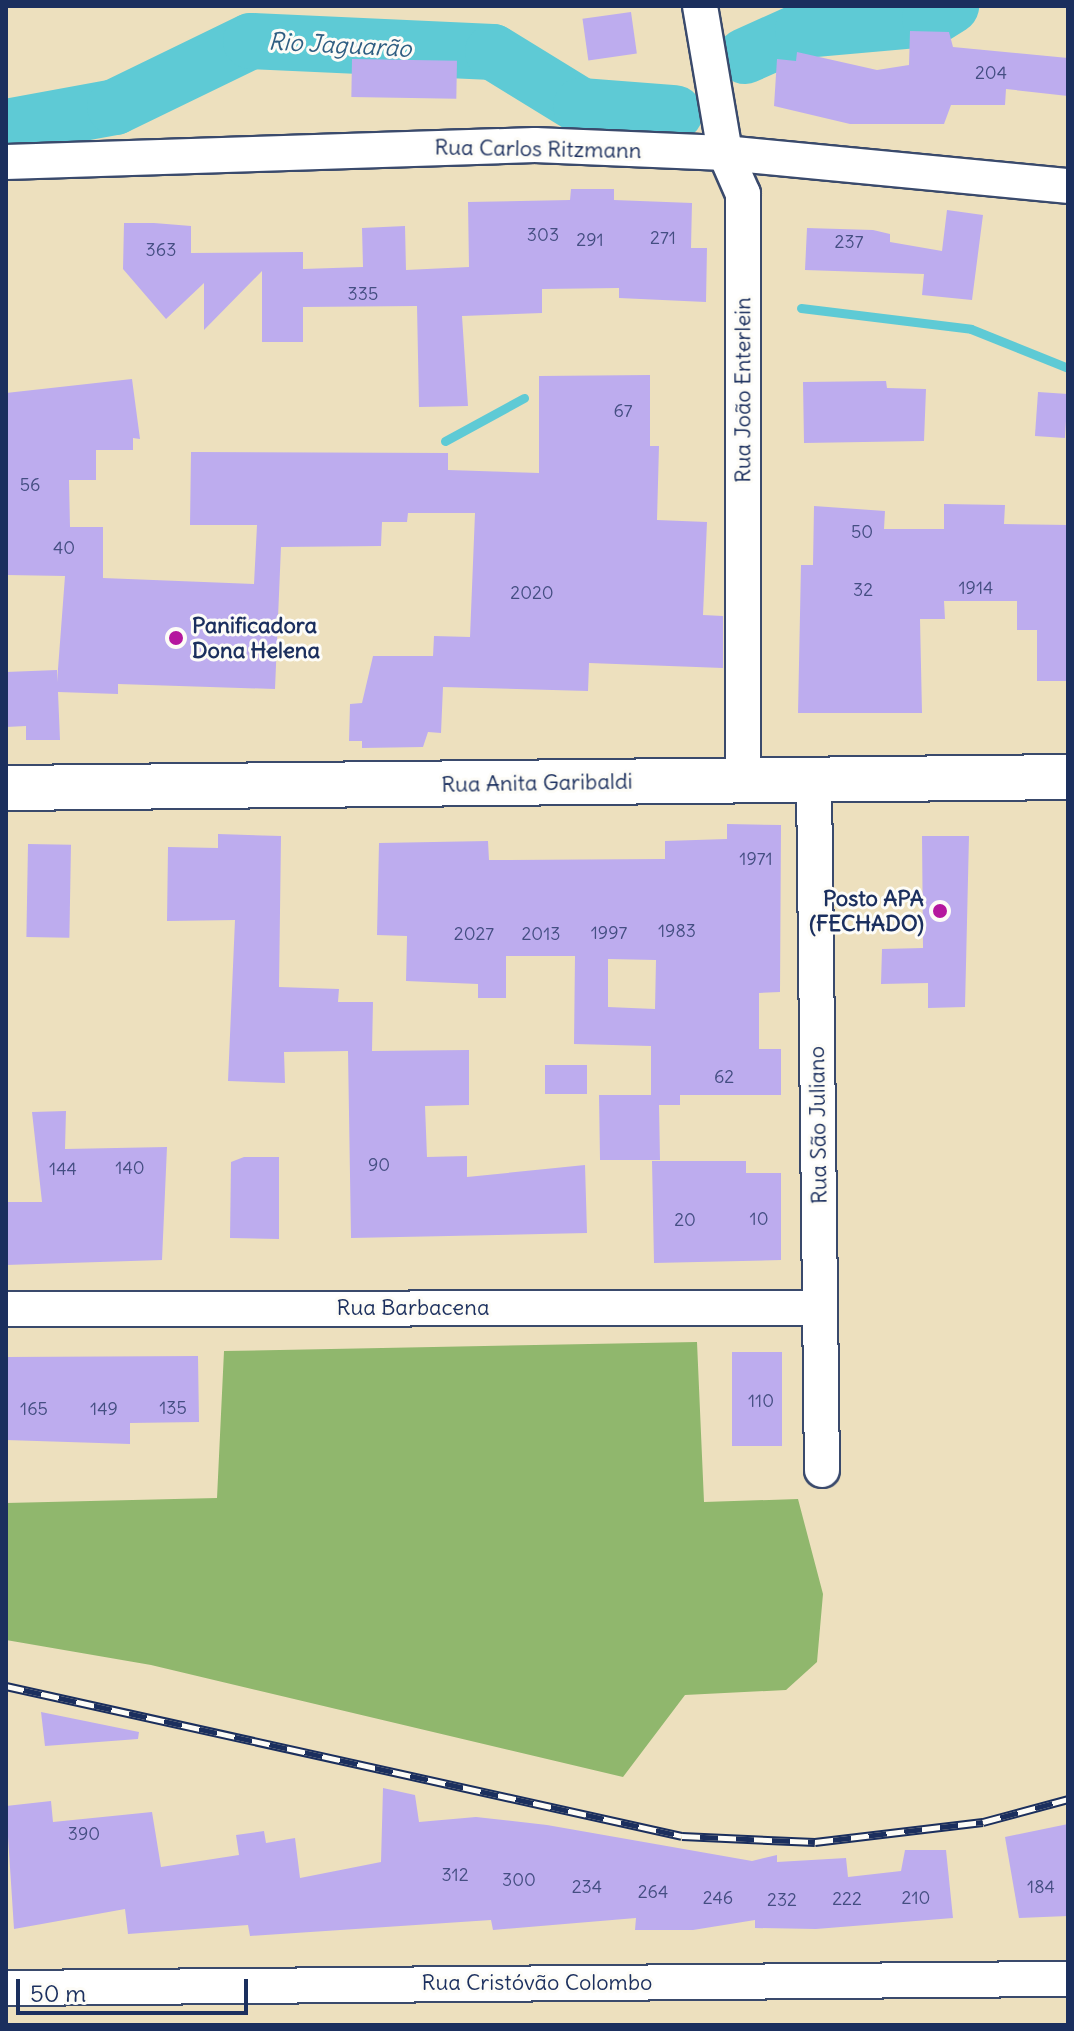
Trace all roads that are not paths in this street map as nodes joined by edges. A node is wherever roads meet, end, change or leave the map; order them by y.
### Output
1 (700, 6) edge
2 (725, 153) junction
3 (6, 162) edge
4 (1068, 186) edge
5 (1068, 777) edge
6 (814, 780) junction
7 (743, 781) junction
8 (6, 788) edge
9 (820, 1308) junction
10 (6, 1309) edge
11 (822, 1470) dead end
12 (1068, 1979) edge
13 (6, 1988) edge

1 - 2 street, Rua João Enterlein
2 - 3 street, Rua Carlos Ritzmann
2 - 4 street, Rua Carlos Ritzmann
2 - 7 street, Rua João Enterlein
5 - 6 main road, Rua Anita Garibaldi
6 - 7 main road, Rua Anita Garibaldi
6 - 9 street, Rua São Juliano
7 - 8 main road, Rua Anita Garibaldi
9 - 10 street, Rua Barbacena
9 - 11 street, Rua São Juliano
12 - 13 street, Rua Cristóvão Colombo

